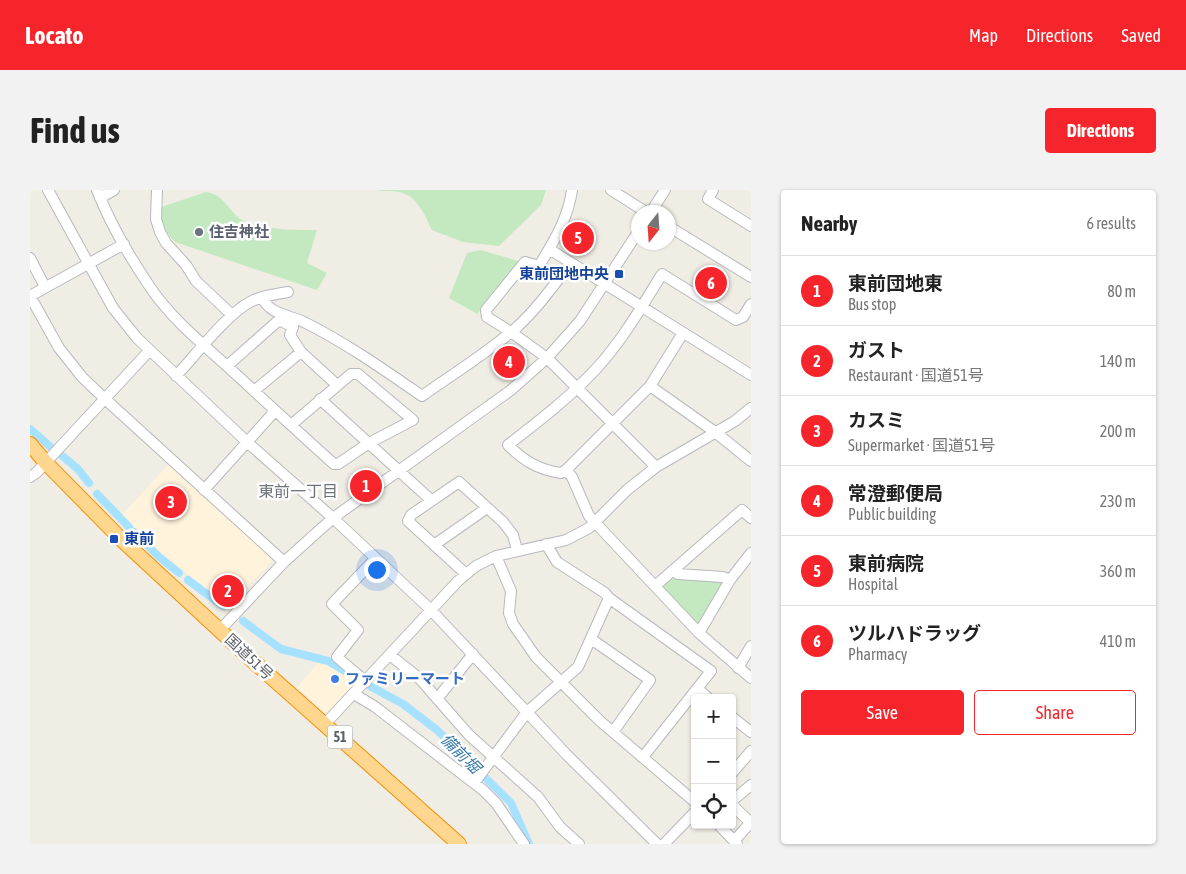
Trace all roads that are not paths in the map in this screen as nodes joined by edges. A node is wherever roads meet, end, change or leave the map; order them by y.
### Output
1 (48, 190) edge
2 (114, 190) edge
3 (158, 190) edge
4 (572, 190) edge
5 (611, 190) edge
6 (665, 190) edge
7 (713, 190) edge
8 (98, 194) edge
9 (635, 205) edge
10 (655, 205) edge
11 (750, 223) edge
12 (676, 231) edge
13 (631, 243) edge
14 (124, 244) junction
15 (549, 249) junction
16 (30, 258) edge
17 (570, 263) junction
18 (88, 264) junction
19 (751, 277) edge
20 (605, 284) junction
21 (45, 287) junction
22 (288, 292) dead end
23 (30, 296) edge
24 (262, 298) junction
25 (751, 304) edge
26 (641, 307) junction
27 (232, 315) junction
28 (511, 332) junction
29 (683, 333) junction
30 (204, 346) junction
31 (149, 351) junction
32 (301, 352) junction
33 (547, 358) junction
34 (227, 366) junction
35 (176, 376) junction
36 (751, 376) edge
37 (337, 385) junction
38 (650, 386) junction
39 (577, 388) junction
40 (254, 391) junction
41 (104, 398) junction
42 (320, 399) junction
43 (751, 408) edge
44 (275, 410) junction
45 (612, 423) junction
46 (290, 424) junction
47 (716, 432) junction
48 (247, 442) junction
49 (369, 443) junction
50 (30, 444) edge
51 (30, 454) edge
52 (751, 461) edge
53 (46, 463) junction
54 (656, 467) junction
55 (399, 470) junction
56 (566, 470) junction
57 (30, 477) edge
58 (204, 490) junction
59 (431, 500) junction
60 (487, 508) junction
61 (333, 518) junction
62 (751, 518) edge
63 (595, 522) junction
64 (546, 544) junction
65 (434, 545) junction
66 (516, 550) junction
67 (751, 553) edge
68 (496, 556) junction
69 (376, 558) junction
70 (284, 562) junction
71 (672, 570) junction
72 (466, 574) junction
73 (730, 580) junction
74 (655, 586) junction
75 (609, 598) junction
76 (430, 610) junction
77 (220, 630) junction
78 (699, 633) junction
79 (591, 639) junction
80 (751, 646) edge
81 (473, 654) junction
82 (390, 655) junction
83 (738, 668) junction
84 (751, 678) edge
85 (366, 682) junction
86 (561, 683) junction
87 (698, 689) junction
88 (354, 694) junction
89 (704, 694) edge
90 (437, 699) junction
91 (528, 712) junction
92 (736, 720) edge
93 (325, 724) junction
94 (614, 732) junction
95 (751, 732) edge
96 (751, 751) edge
97 (643, 756) junction
98 (495, 757) junction
99 (736, 768) edge
100 (479, 777) junction
101 (751, 785) edge
102 (691, 798) edge
103 (736, 799) edge
104 (736, 807) edge
105 (691, 816) edge
106 (751, 823) edge
107 (723, 829) edge
108 (735, 842) edge
109 (459, 844) edge
110 (524, 844) edge
111 (579, 844) edge
112 (657, 844) edge
113 (664, 844) edge

1 - 18 street
2 - 8 street
3 - 27 street
4 - 15 street
5 - 9 street
6 - 10 street
7 - 11 street
8 - 14 street
12 - 19 street
13 - 20 street
14 - 18 street
14 - 30 street
15 - 17 street
15 - 28 street
16 - 21 street
17 - 20 street
17 - 28 street
18 - 21 street
18 - 31 street
20 - 26 street
20 - 33 street
21 - 23 street
22 - 24 street
23 - 41 street
24 - 27 street
24 - 28 street
25 - 26 street
26 - 29 street
26 - 39 street
27 - 30 street
28 - 33 street
29 - 36 street
29 - 38 street
30 - 34 street
30 - 35 street
31 - 35 street
31 - 41 street
32 - 34 street
32 - 37 street
32 - 40 street
33 - 39 street
33 - 55 street
34 - 40 street
35 - 48 street
37 - 42 street
37 - 49 street
38 - 45 street
38 - 47 street
39 - 45 street
39 - 56 street
40 - 44 street
41 - 53 street
41 - 58 street
42 - 46 street
42 - 49 street
43 - 47 street
44 - 46 street
44 - 48 street
45 - 54 street
45 - 56 street
46 - 49 street
47 - 52 street
47 - 54 street
48 - 58 street
48 - 61 street
49 - 55 street
50 - 53 highway, 国道51号 / 51
51 - 53 highway, 国道51号 / 51
53 - 57 street
53 - 77 highway, 国道51号 / 51
54 - 63 street
55 - 59 street
55 - 61 street
56 - 63 street
58 - 70 street
59 - 60 street
59 - 65 street
60 - 65 street
60 - 66 street
61 - 69 street
61 - 70 street
62 - 71 street
63 - 64 street
63 - 74 street
64 - 66 street
64 - 75 street
65 - 72 street
66 - 68 street
67 - 73 street
68 - 72 street
68 - 86 street
69 - 76 street
69 - 85 street
70 - 77 street
71 - 73 street
71 - 74 street
72 - 76 street
73 - 78 street
74 - 78 street
75 - 79 street
75 - 87 street
76 - 81 street
76 - 82 street
77 - 93 highway, 国道51号 / 51
78 - 83 street
79 - 86 street
79 - 94 street
80 - 83 street
81 - 90 street
81 - 91 street
82 - 85 street
82 - 90 street
83 - 84 street
85 - 88 street
86 - 91 street
86 - 94 street
87 - 89 street
87 - 97 street
88 - 93 street
88 - 100 street
90 - 98 street
91 - 98 street
91 - 112 street
92 - 95 street
93 - 109 highway, 国道51号 / 51
94 - 97 street
96 - 99 street
97 - 102 street
98 - 100 street
98 - 111 street
100 - 110 street
101 - 103 street
104 - 106 street
105 - 113 street
106 - 108 street
107 - 108 street

